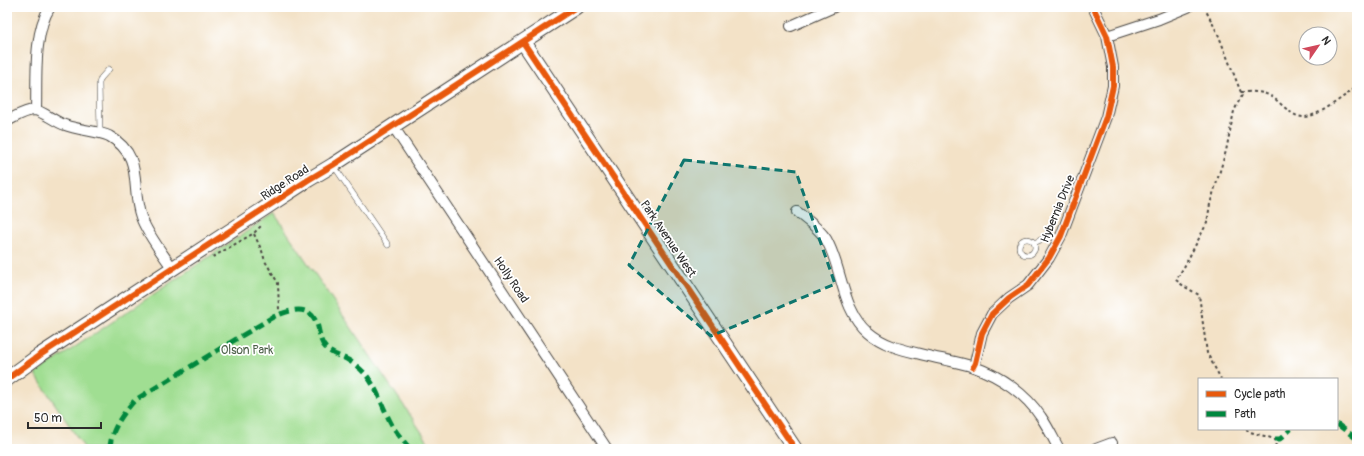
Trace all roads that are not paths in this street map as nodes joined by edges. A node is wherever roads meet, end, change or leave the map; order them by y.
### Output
1 (50, 7) edge
2 (576, 7) edge
3 (834, 7) edge
4 (1093, 7) edge
5 (1183, 9) edge
6 (791, 26) dead end
7 (1107, 36) junction
8 (523, 42) junction
9 (108, 69) dead end
10 (36, 110) junction
11 (7, 121) edge
12 (393, 126) junction
13 (100, 134) junction
14 (333, 165) junction
15 (797, 212) dead end
16 (1060, 237) junction
17 (1034, 242) dead end
18 (388, 245) dead end
19 (173, 269) junction
20 (973, 366) junction
21 (7, 379) edge
22 (1112, 443) dead end
23 (607, 449) edge
24 (795, 449) edge
25 (1059, 449) edge
26 (1096, 449) edge

1 - 10 street
2 - 8 street, Ridge Road
3 - 6 street
4 - 7 street, Hybernia Drive
5 - 7 street
7 - 16 street, Hybernia Drive
8 - 12 street, Ridge Road
8 - 24 street, Park Avenue West
9 - 13 lane
10 - 11 street
10 - 13 street
12 - 14 street, Ridge Road
12 - 23 street, Holly Road
13 - 19 street
14 - 18 lane
14 - 19 street, Ridge Road
15 - 20 street
16 - 17 lane
16 - 20 street, Hybernia Drive
19 - 21 street, Ridge Road
20 - 25 street
22 - 26 street

